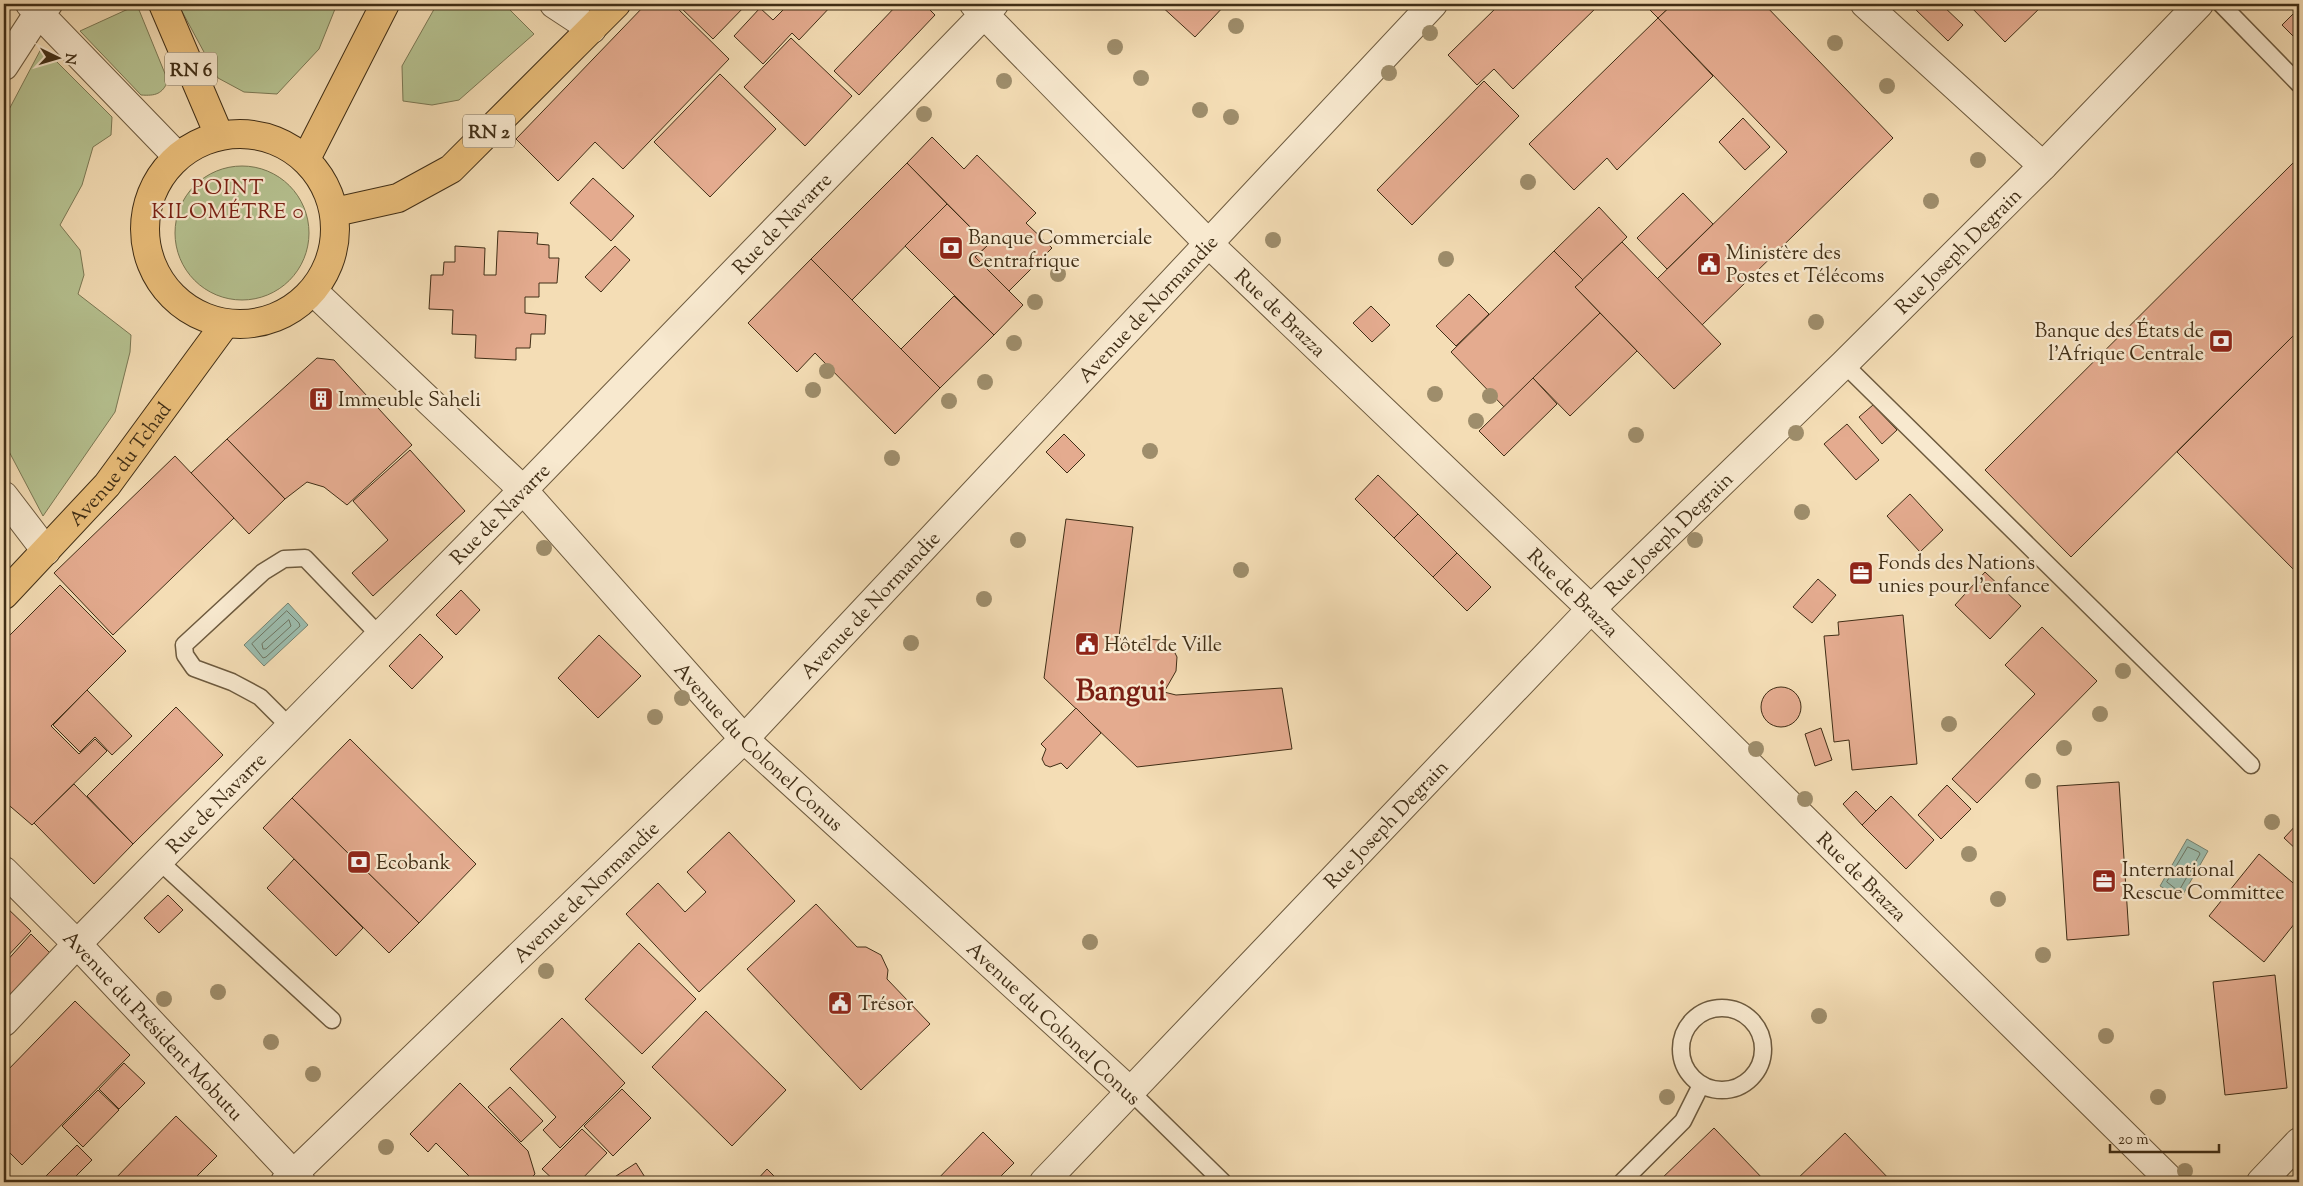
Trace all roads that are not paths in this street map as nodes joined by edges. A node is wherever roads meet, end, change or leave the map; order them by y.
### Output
1 (163, 4) edge
2 (385, 4) edge
3 (554, 4) edge
4 (616, 4) edge
5 (1433, 4) edge
6 (1864, 4) edge
7 (2199, 4) edge
8 (2221, 4) edge
9 (39, 6) edge
10 (984, 7) edge
11 (592, 29) junction
12 (4, 66) edge
13 (2299, 84) edge
14 (219, 135) junction
15 (177, 156) junction
16 (306, 159) junction
17 (2042, 166) junction
18 (335, 212) junction
19 (1209, 244) junction
20 (313, 291) junction
21 (225, 324) junction
22 (1844, 364) junction
23 (523, 490) junction
24 (4, 496) edge
25 (46, 550) junction
26 (4, 595) edge
27 (1591, 609) junction
28 (380, 636) junction
29 (290, 728) junction
30 (744, 740) junction
31 (2251, 765) dead end
32 (159, 861) junction
33 (4, 871) edge
34 (77, 944) junction
35 (332, 1020) dead end
36 (4, 1022) edge
37 (1701, 1085) junction
38 (1131, 1092) junction
39 (2299, 1142) edge
40 (293, 1180) edge
41 (1044, 1182) edge
42 (1224, 1182) edge
43 (1622, 1182) edge
44 (2172, 1182) edge
45 (2261, 1182) edge

1 - 14 main road, RN 6
2 - 16 main road
3 - 11 street
4 - 11 main road, RN 2
5 - 19 street, Avenue de Normandie
6 - 17 street
7 - 17 street, Rue Joseph Degrain
8 - 13 lane
9 - 12 street
9 - 15 street
10 - 19 street, Rue de Brazza
10 - 23 street, Rue de Navarre
11 - 18 main road, RN 2
14 - 15 main road
14 - 16 main road
15 - 21 main road
16 - 18 main road
17 - 22 street, Rue Joseph Degrain
18 - 20 main road
19 - 27 street, Rue de Brazza
19 - 30 street, Avenue de Normandie
20 - 21 main road
20 - 23 street, Avenue du Colonel Conus
21 - 25 main road, Avenue du Tchad
22 - 27 street, Rue Joseph Degrain
22 - 31 lane
23 - 28 street, Rue de Navarre
23 - 30 street, Avenue du Colonel Conus
24 - 25 street
25 - 26 main road, Avenue du Tchad
27 - 38 street, Rue Joseph Degrain
27 - 44 street, Rue de Brazza
28 - 29 street, Rue de Navarre
28 - 29 lane
29 - 32 street, Rue de Navarre
30 - 38 street, Avenue du Colonel Conus
30 - 40 street, Avenue de Normandie
32 - 34 street, Rue de Navarre
32 - 35 lane
33 - 34 street, Avenue du Président Mobutu
34 - 36 street, Rue de Navarre
34 - 40 street, Avenue du Président Mobutu
37 - 37 lane
37 - 43 lane
38 - 41 street, Rue Joseph Degrain
38 - 42 lane, Avenue du Colonel Conus
39 - 45 street

